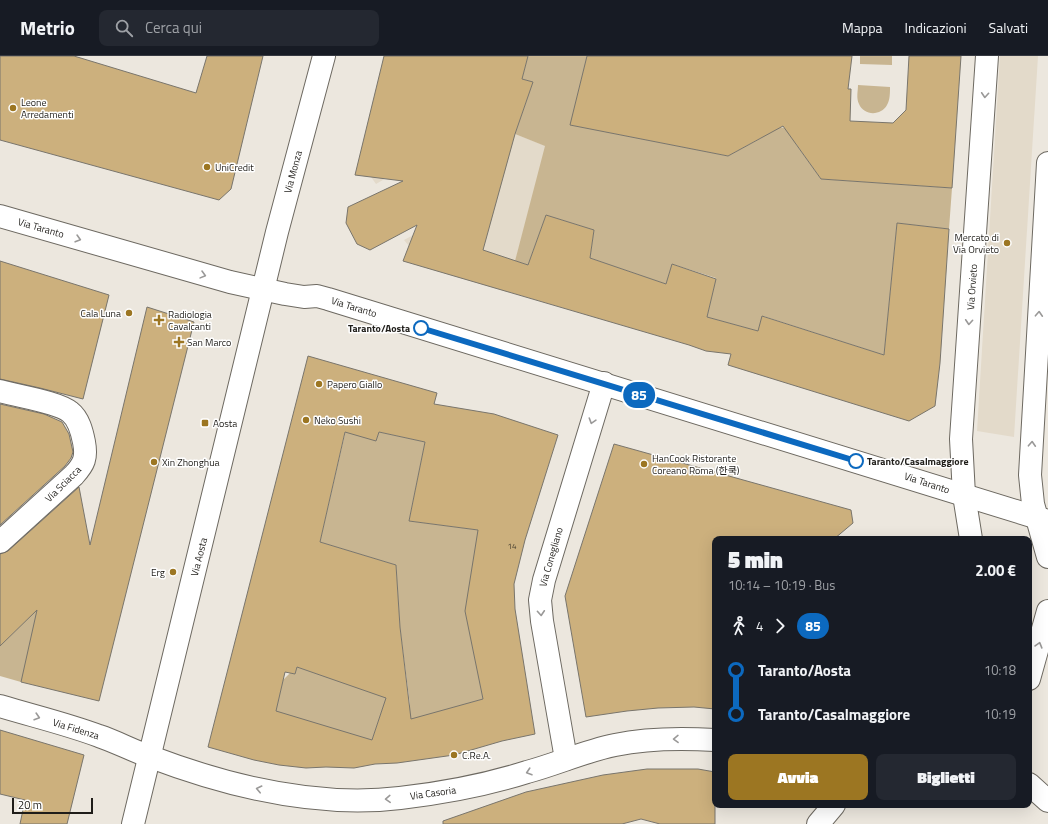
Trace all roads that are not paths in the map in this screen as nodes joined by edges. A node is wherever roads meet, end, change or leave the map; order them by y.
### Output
1 (324, 56) edge
2 (987, 56) edge
3 (1048, 163) edge
4 (0, 216) edge
5 (264, 289) junction
6 (604, 383) junction
7 (0, 391) edge
8 (964, 495) junction
9 (1042, 519) edge
10 (971, 536) edge
11 (0, 542) edge
12 (1048, 557) edge
13 (1048, 611) edge
14 (1032, 668) edge
15 (0, 706) edge
16 (712, 740) edge
17 (149, 757) junction
18 (566, 759) junction
19 (1032, 787) edge
20 (1048, 801) edge
21 (831, 808) edge
22 (133, 824) edge
23 (818, 824) edge

1 - 5 street, Via Monza
2 -> 8 street, Via Orvieto
9 -> 3 street
4 -> 5 street, Via Taranto
5 - 6 street, Via Taranto
5 - 17 street, Via Aosta
6 - 8 street, Via Taranto
6 -> 18 street, Via Conegliano
7 - 11 street, Via Sciacca
8 - 9 street, Via Taranto
8 - 10 street, Via Orvieto
9 - 12 street
14 -> 13 street
15 -> 17 street, Via Fidenza
16 -> 18 street, Via Casoria
18 -> 17 street, Via Casoria
17 - 22 street, Via Aosta
19 - 20 street
21 - 23 street

